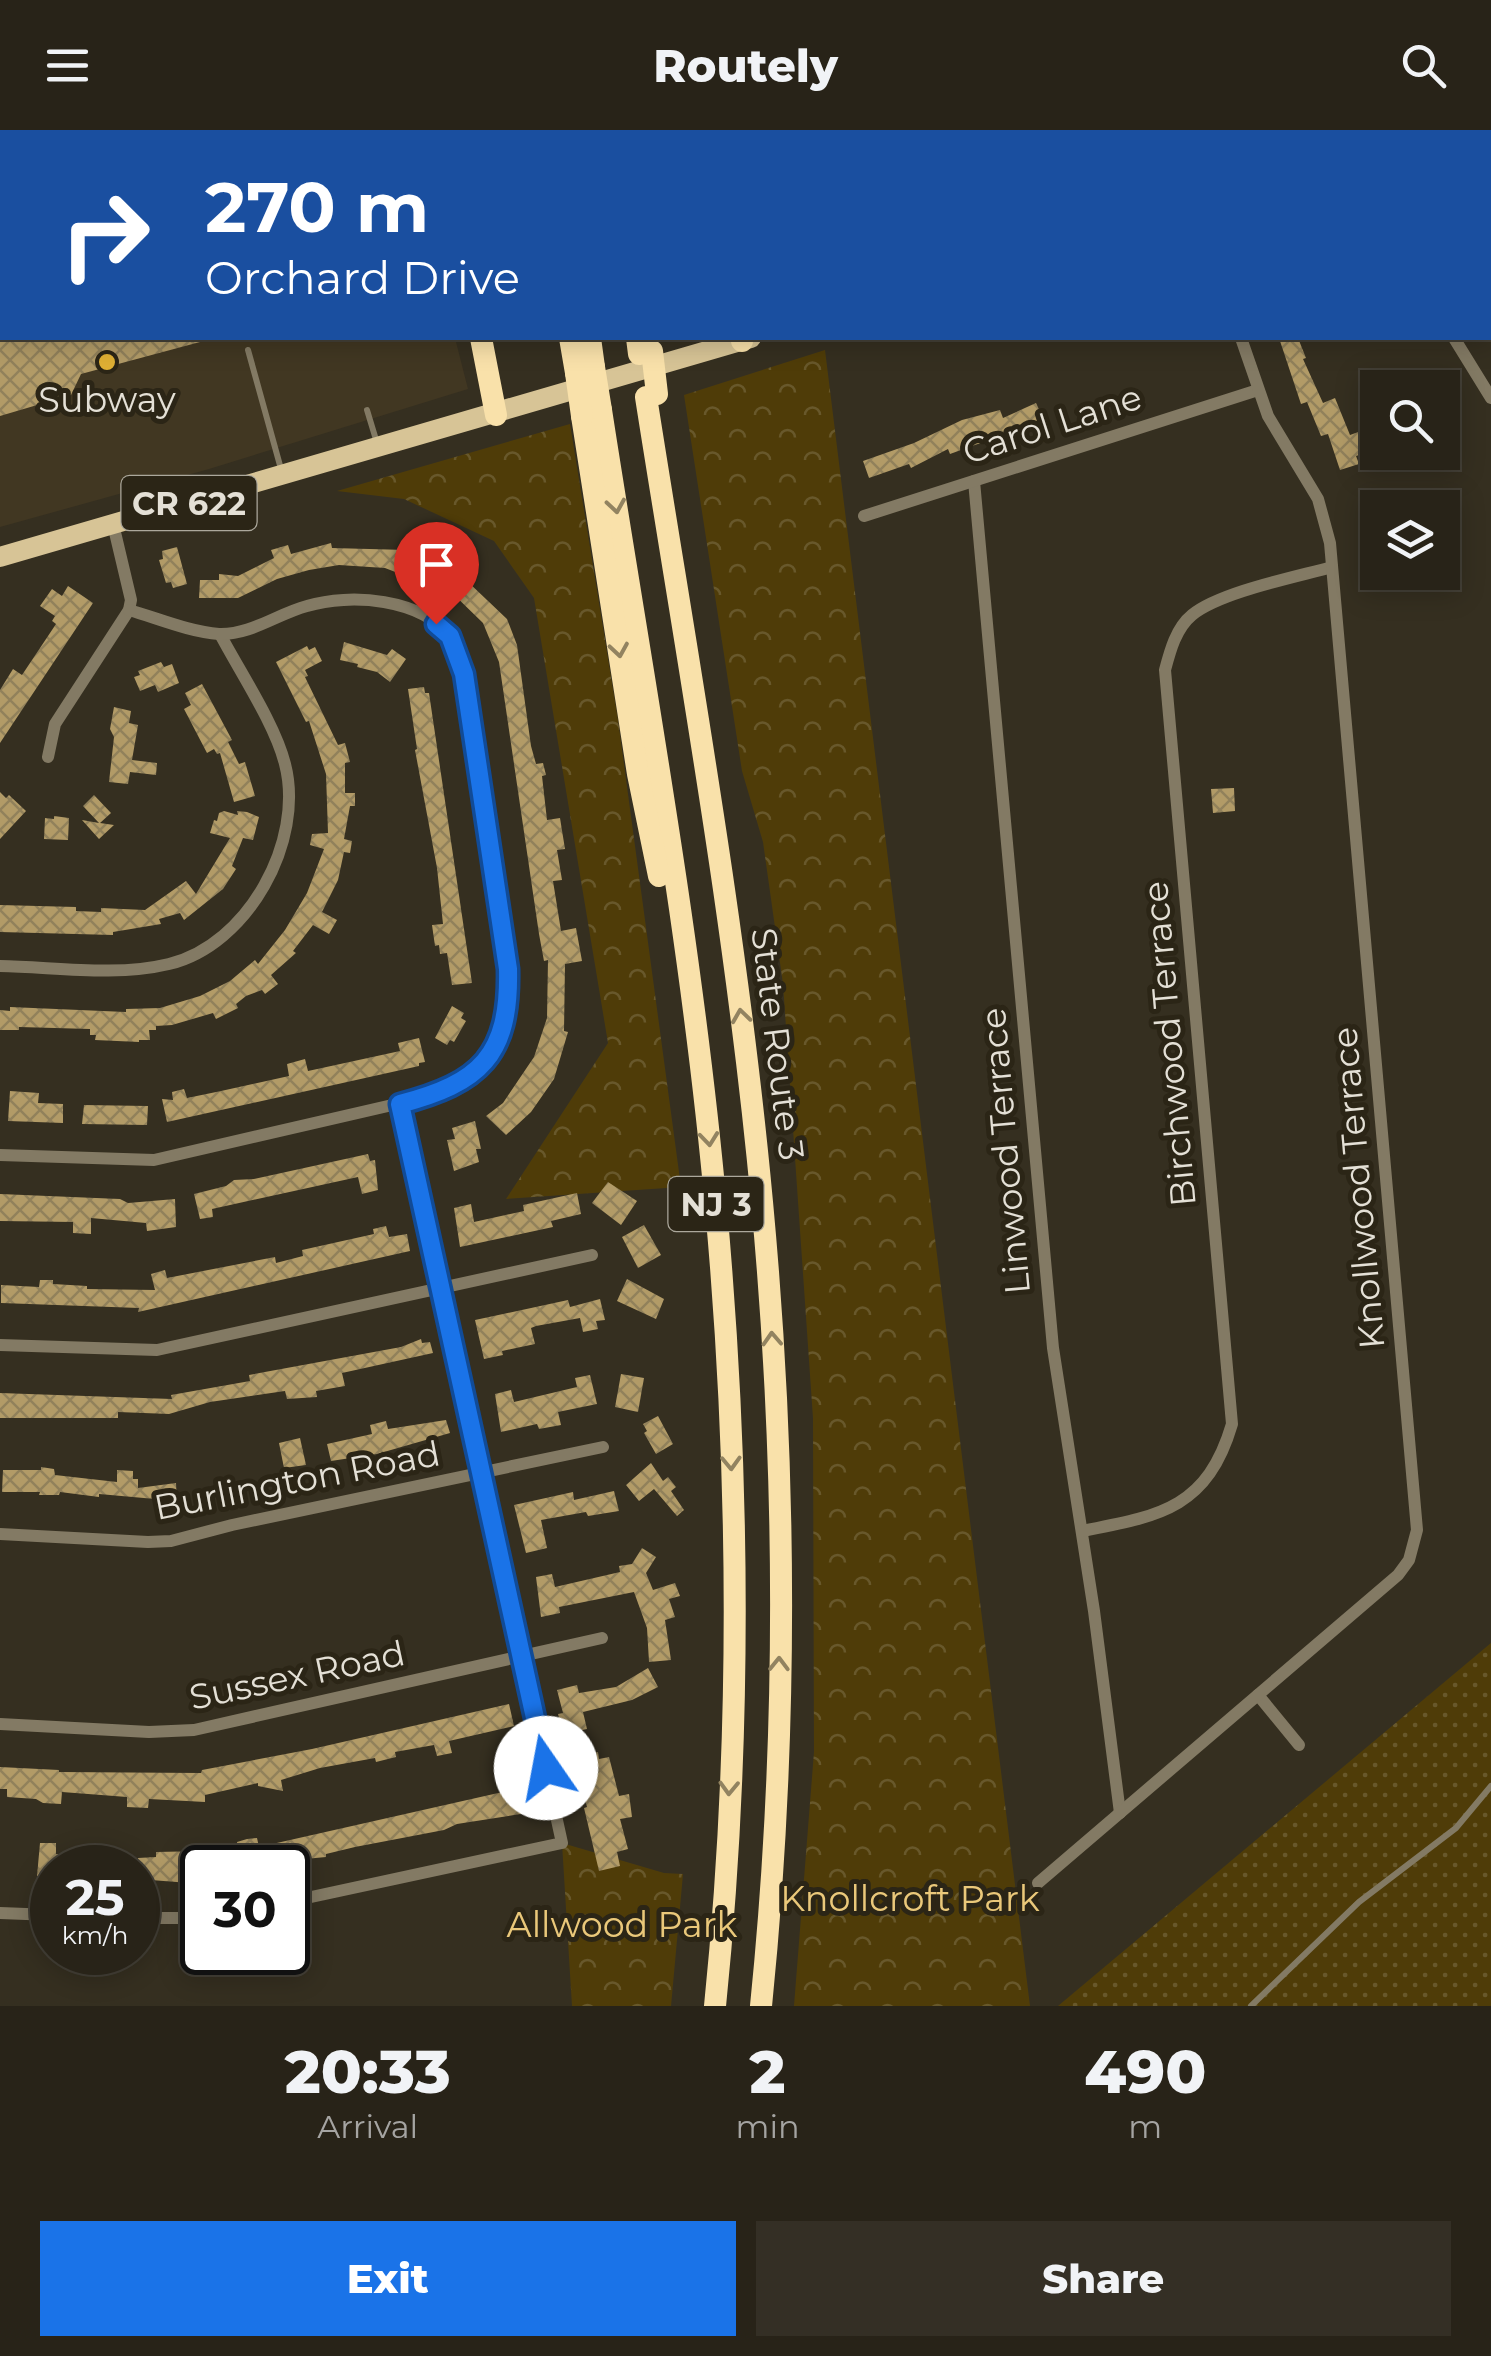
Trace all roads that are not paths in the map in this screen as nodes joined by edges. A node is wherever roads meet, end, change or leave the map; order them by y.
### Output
1 (481, 340) edge
2 (571, 340) edge
3 (590, 340) edge
4 (739, 340) edge
5 (1242, 340) edge
6 (1455, 340) edge
7 (644, 345) edge
8 (248, 350) dead end
9 (585, 370) junction
10 (1258, 390) junction
11 (1491, 398) edge
12 (367, 410) dead end
13 (496, 415) junction
14 (379, 449) junction
15 (282, 476) junction
16 (974, 481) junction
17 (864, 516) dead end
18 (113, 524) junction
19 (0, 558) edge
20 (1332, 567) junction
21 (129, 610) junction
22 (220, 634) junction
23 (48, 757) dead end
24 (0, 966) edge
25 (400, 1104) junction
26 (0, 1154) edge
27 (592, 1255) dead end
28 (440, 1287) junction
29 (0, 1345) edge
30 (603, 1446) dead end
31 (481, 1473) junction
32 (1082, 1532) junction
33 (0, 1534) edge
34 (602, 1638) dead end
35 (521, 1655) junction
36 (1258, 1695) junction
37 (0, 1724) edge
38 (1299, 1745) dead end
39 (1491, 1786) edge
40 (1120, 1813) junction
41 (1038, 1884) dead end
42 (310, 1897) edge
43 (0, 1912) edge
44 (30, 1913) edge
45 (714, 2006) edge
46 (761, 2006) edge
47 (1251, 2006) edge

1 - 13 highway
2 - 9 highway
3 - 9 highway, NJ 3
4 - 13 main road, CR 622
5 - 10 street, Knollwood Terrace
6 - 11 street
46 -> 7 highway, State Route 3 / NJ 3, bridge
8 - 15 lane
9 -> 45 highway, NJ 3, bridge
10 - 16 street, Carol Lane
10 - 20 street, Knollwood Terrace
12 - 14 lane
13 - 14 main road, CR 622
14 - 15 main road, CR 622
15 - 18 main road, CR 622
16 - 17 street, Carol Lane
16 - 32 street, Linwood Terrace
18 - 19 main road, CR 622
18 - 21 street
20 - 32 street, Birchwood Terrace
20 - 36 street, Knollwood Terrace
21 - 22 street
21 - 23 street
22 - 24 street
22 - 25 street
25 - 26 street
25 - 28 street
27 - 28 street
28 - 29 street
28 - 31 street
30 - 31 street, Burlington Road
31 - 33 street, Burlington Road
31 - 35 street
32 - 40 street, Linwood Terrace
34 - 35 street, Sussex Road
35 - 37 street, Sussex Road
35 - 42 street
36 - 38 street
36 - 40 street, Knollwood Terrace
39 - 47 lane
40 - 41 street, Knollwood Terrace
43 - 44 street

